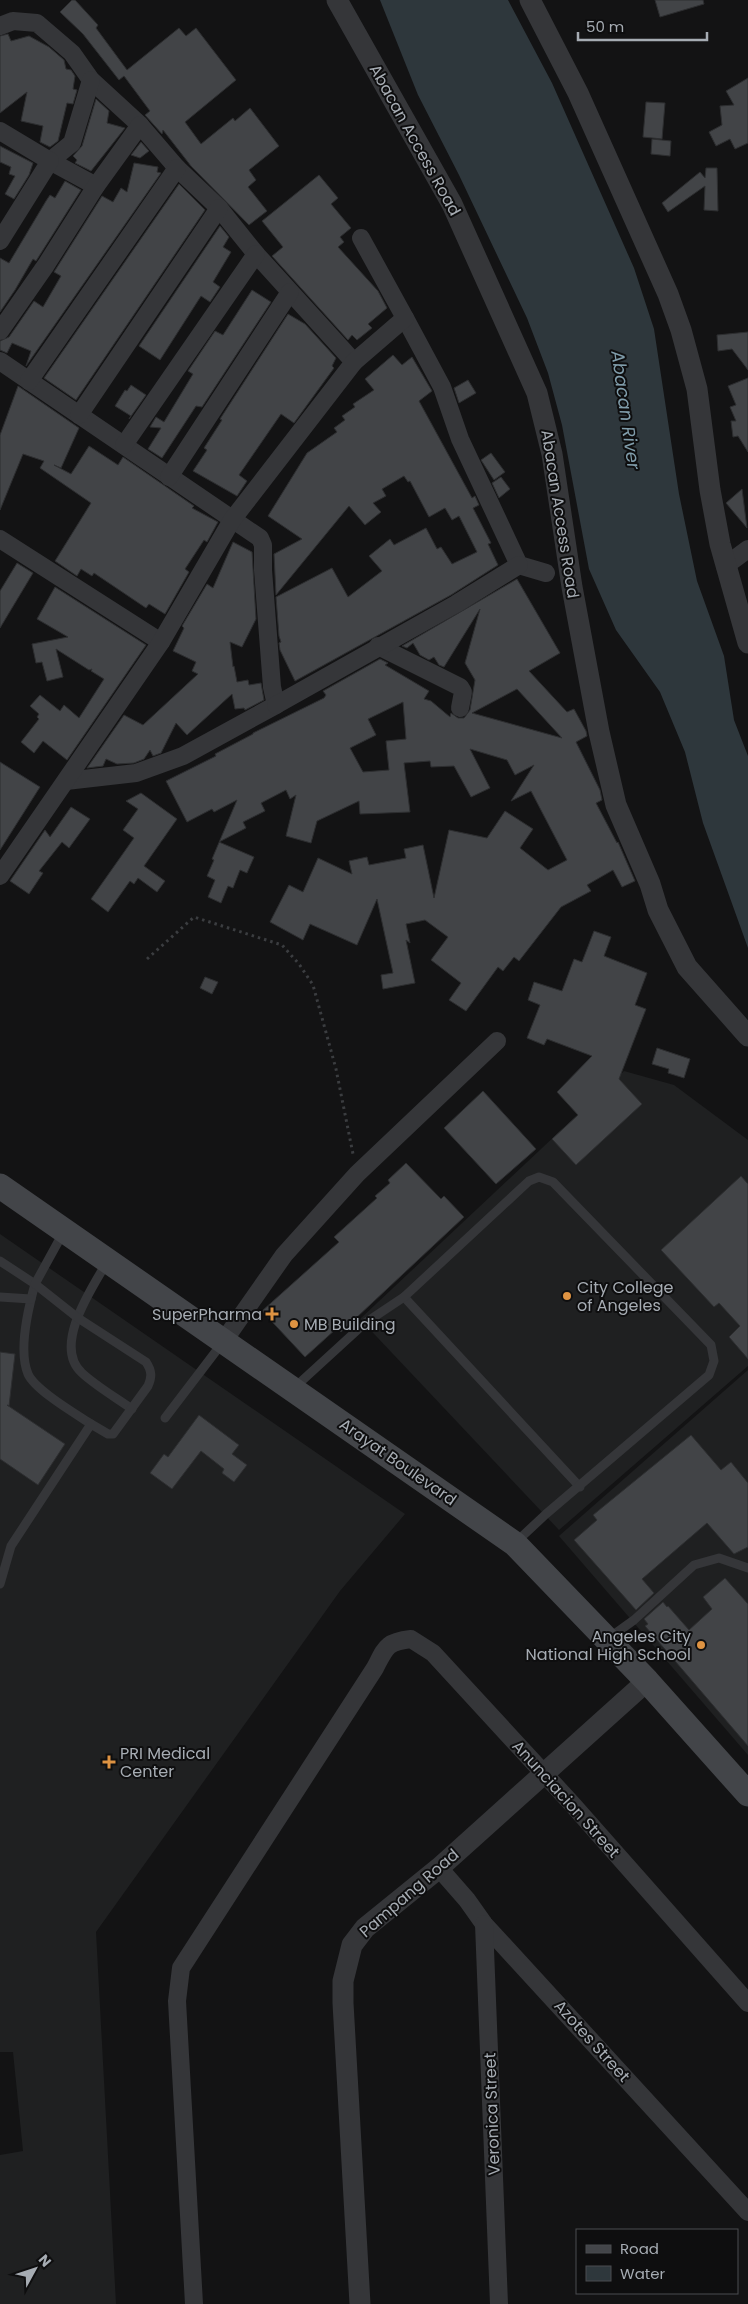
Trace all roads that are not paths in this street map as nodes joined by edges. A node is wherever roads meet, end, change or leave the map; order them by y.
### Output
1 (337, 0) edge
2 (530, 0) edge
3 (0, 26) edge
4 (90, 80) junction
5 (140, 125) junction
6 (0, 131) edge
7 (50, 160) junction
8 (177, 168) junction
9 (96, 186) junction
10 (219, 208) junction
11 (361, 238) dead end
12 (0, 241) edge
13 (256, 254) junction
14 (290, 292) junction
15 (405, 318) junction
16 (0, 331) edge
17 (0, 361) edge
18 (354, 362) junction
19 (30, 381) junction
20 (80, 414) junction
21 (124, 445) junction
22 (169, 477) junction
23 (232, 520) junction
24 (0, 539) edge
25 (748, 549) edge
26 (520, 565) junction
27 (725, 566) junction
28 (546, 573) dead end
29 (161, 642) junction
30 (748, 643) edge
31 (378, 646) junction
32 (276, 705) junction
33 (460, 708) dead end
34 (66, 780) junction
35 (0, 876) edge
36 (748, 1036) edge
37 (497, 1041) dead end
38 (0, 1186) edge
39 (64, 1230) junction
40 (0, 1261) edge
41 (108, 1261) junction
42 (35, 1284) junction
43 (0, 1297) edge
44 (404, 1297) junction
45 (30, 1299) junction
46 (78, 1318) junction
47 (223, 1342) junction
48 (292, 1390) junction
49 (132, 1409) junction
50 (165, 1418) dead end
51 (91, 1424) junction
52 (580, 1487) junction
53 (515, 1544) junction
54 (748, 1568) edge
55 (0, 1584) edge
56 (607, 1639) junction
57 (647, 1681) junction
58 (545, 1774) junction
59 (744, 1783) edge
60 (439, 1868) junction
61 (484, 1924) junction
62 (748, 2003) edge
63 (748, 2212) edge
64 (194, 2304) edge
65 (360, 2304) edge
66 (499, 2304) edge

1 - 36 street, Abacan Access Road
2 - 27 street
3 - 4 street
4 - 5 street
4 - 7 street
5 - 8 street
5 - 9 street
6 - 7 street
7 - 9 street
7 - 12 street
8 - 10 street
8 - 19 street
9 - 16 street
10 - 13 street
10 - 20 street
11 - 15 street
13 - 14 street
13 - 21 street
14 - 18 street
14 - 22 street
15 - 18 street
15 - 26 street
17 - 19 street
18 - 23 street
19 - 20 street
20 - 21 street
21 - 22 street
22 - 23 street
23 - 29 street
23 - 32 street
24 - 29 street
25 - 27 street
26 - 28 street
26 - 31 street
27 - 30 street
29 - 34 street
31 - 32 street
31 - 33 street
32 - 34 street
34 - 35 street
37 - 47 street
38 - 39 main road, Arayat Boulevard
39 - 41 main road, Arayat Boulevard
39 - 42 lane
40 - 42 lane
41 - 46 lane
41 - 47 main road, Arayat Boulevard
42 - 45 lane
42 - 46 lane
43 - 45 lane
44 - 48 lane
44 - 52 lane
44 - 52 lane
45 - 51 lane
46 - 49 lane
46 - 49 lane
47 - 48 main road, Arayat Boulevard
47 - 50 lane
48 - 53 main road, Arayat Boulevard
49 - 51 lane
51 - 55 lane
52 - 53 lane
53 - 56 main road, Arayat Boulevard
54 - 56 lane
56 - 57 main road, Arayat Boulevard
57 - 58 street, Pampang Road
57 - 59 main road, Arayat Boulevard
58 - 60 street, Pampang Road
58 - 62 street, Anunciacion Street
58 - 64 street, Anunciacion Street
60 - 61 street, Azotes Street
60 - 65 street, Pampang Road
61 - 63 street, Azotes Street
61 - 66 street, Veronica Street

